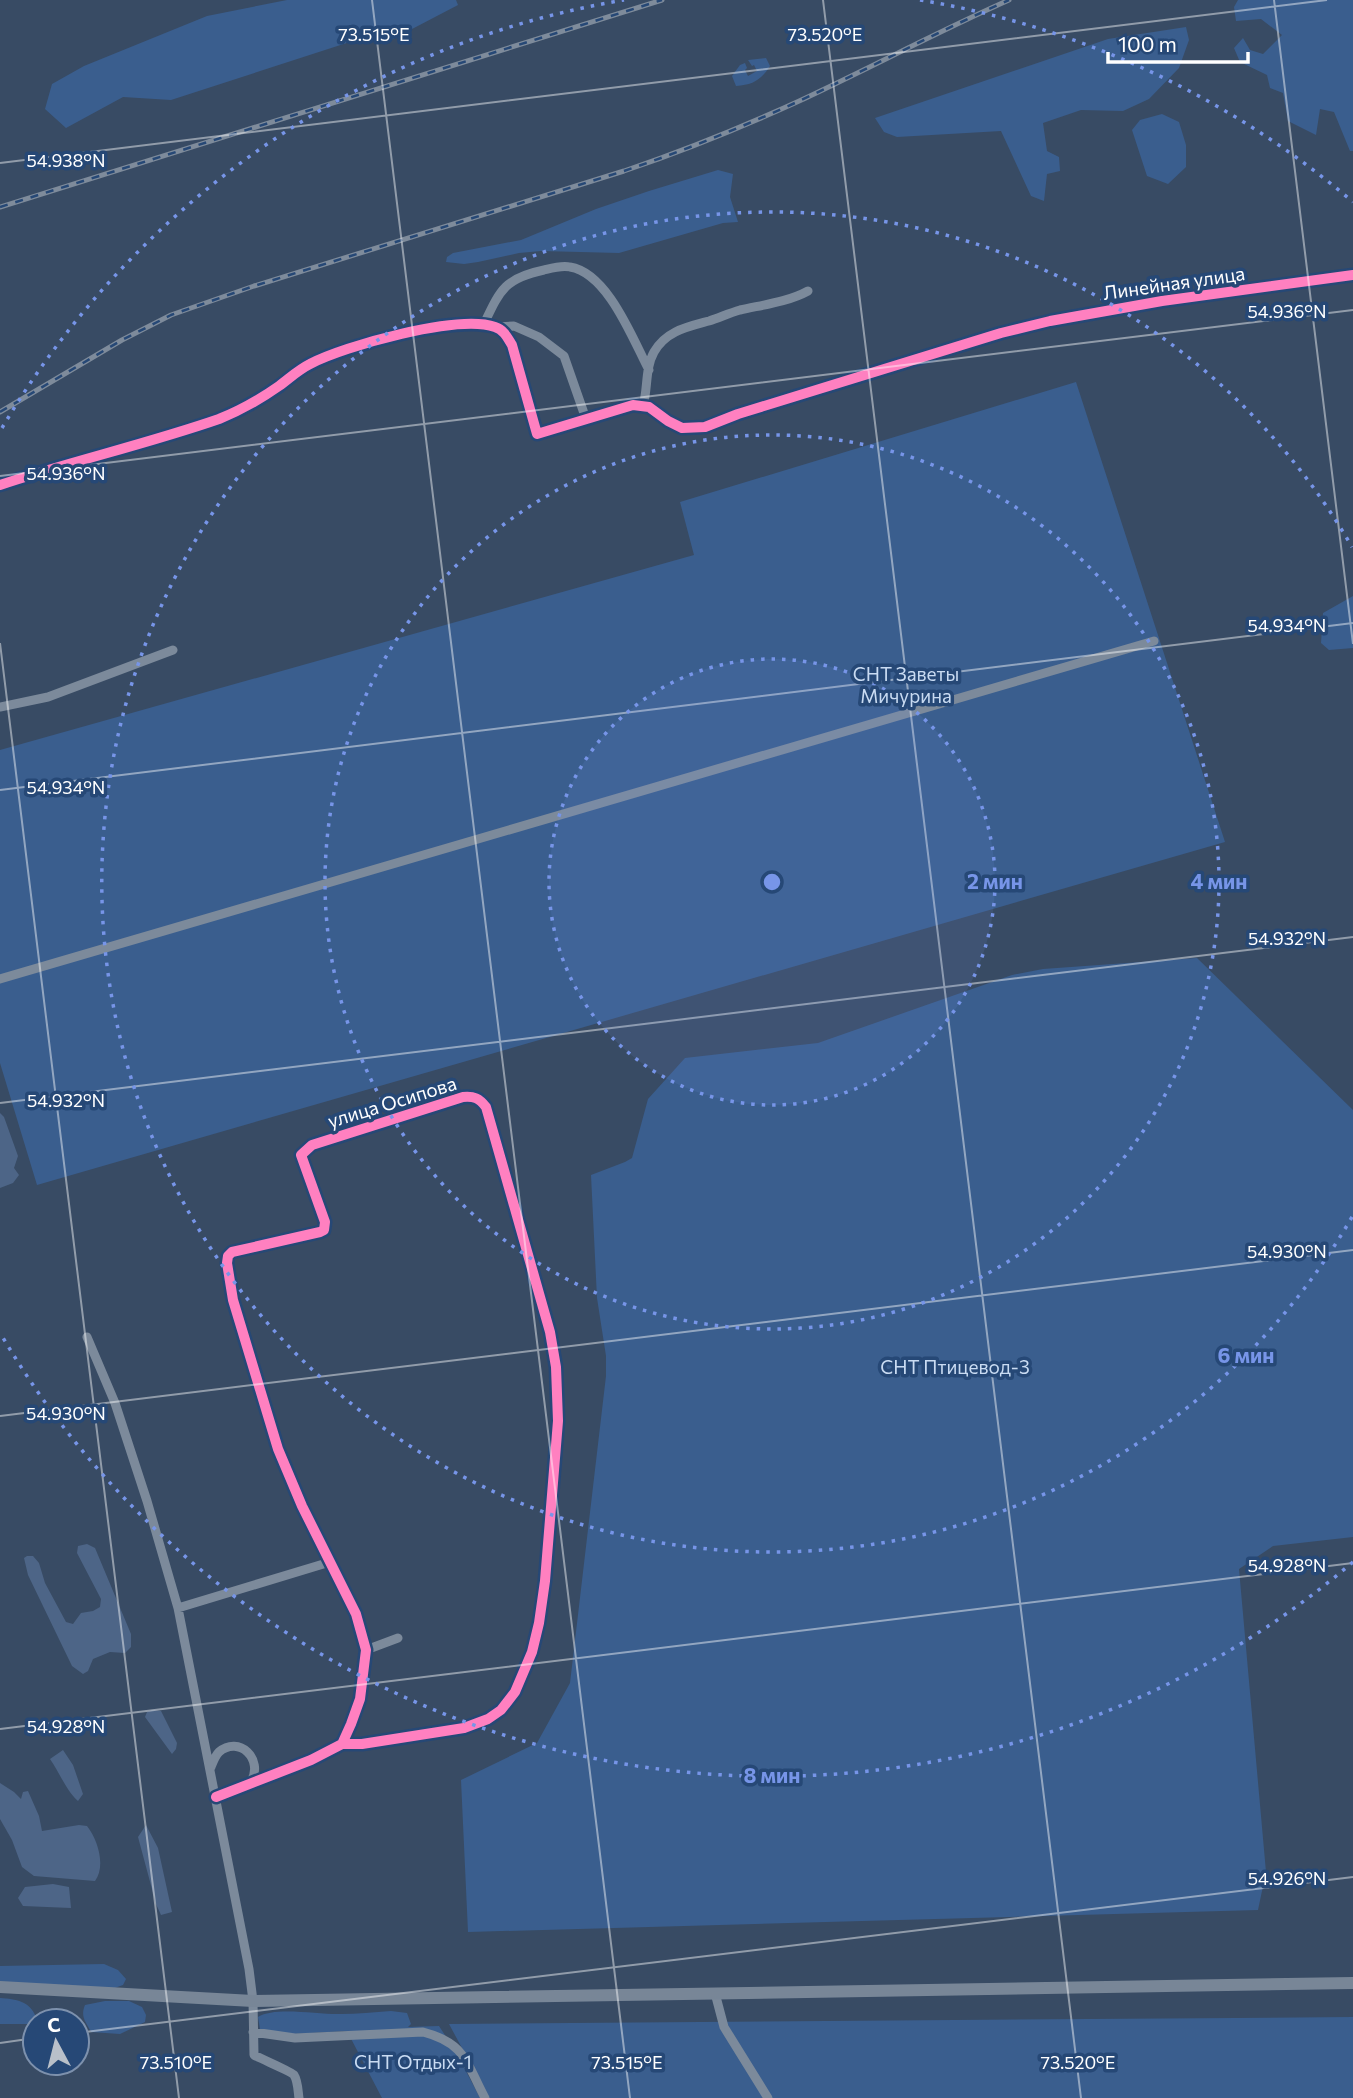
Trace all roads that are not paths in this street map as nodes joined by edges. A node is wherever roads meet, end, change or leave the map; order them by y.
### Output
1 (1353, 275) edge
2 (808, 291) dead end
3 (484, 324) junction
4 (497, 327) junction
5 (649, 370) junction
6 (643, 406) junction
7 (586, 419) junction
8 (0, 485) edge
9 (1154, 641) dead end
10 (173, 650) dead end
11 (0, 707) edge
12 (0, 979) edge
13 (86, 1337) dead end
14 (330, 1562) junction
15 (178, 1608) junction
16 (398, 1638) dead end
17 (366, 1650) junction
18 (342, 1744) junction
19 (211, 1767) junction
20 (251, 1782) junction
21 (216, 1797) junction
22 (1353, 1983) edge
23 (0, 1987) edge
24 (715, 1993) junction
25 (253, 2001) junction
26 (253, 2032) junction
27 (299, 2098) edge
28 (485, 2098) edge
29 (768, 2098) edge

1 - 6 street, Линейная улица
2 - 5 street
3 - 4 street
3 - 5 street
3 - 8 street
4 - 7 street
4 - 7 street
5 - 6 street
6 - 7 street
9 - 12 street
10 - 11 street
13 - 15 street
14 - 15 street
14 - 17 street, улица Осипова
14 - 18 street, улица Осипова
15 - 19 street
16 - 17 street
17 - 18 street, улица Осипова
18 - 20 street, улица Осипова
19 - 20 street
19 - 21 street
20 - 21 street, улица Осипова
21 - 25 street
22 - 24 main road
23 - 25 main road
24 - 25 main road
24 - 29 street
25 - 26 street
26 - 27 street
26 - 28 street

